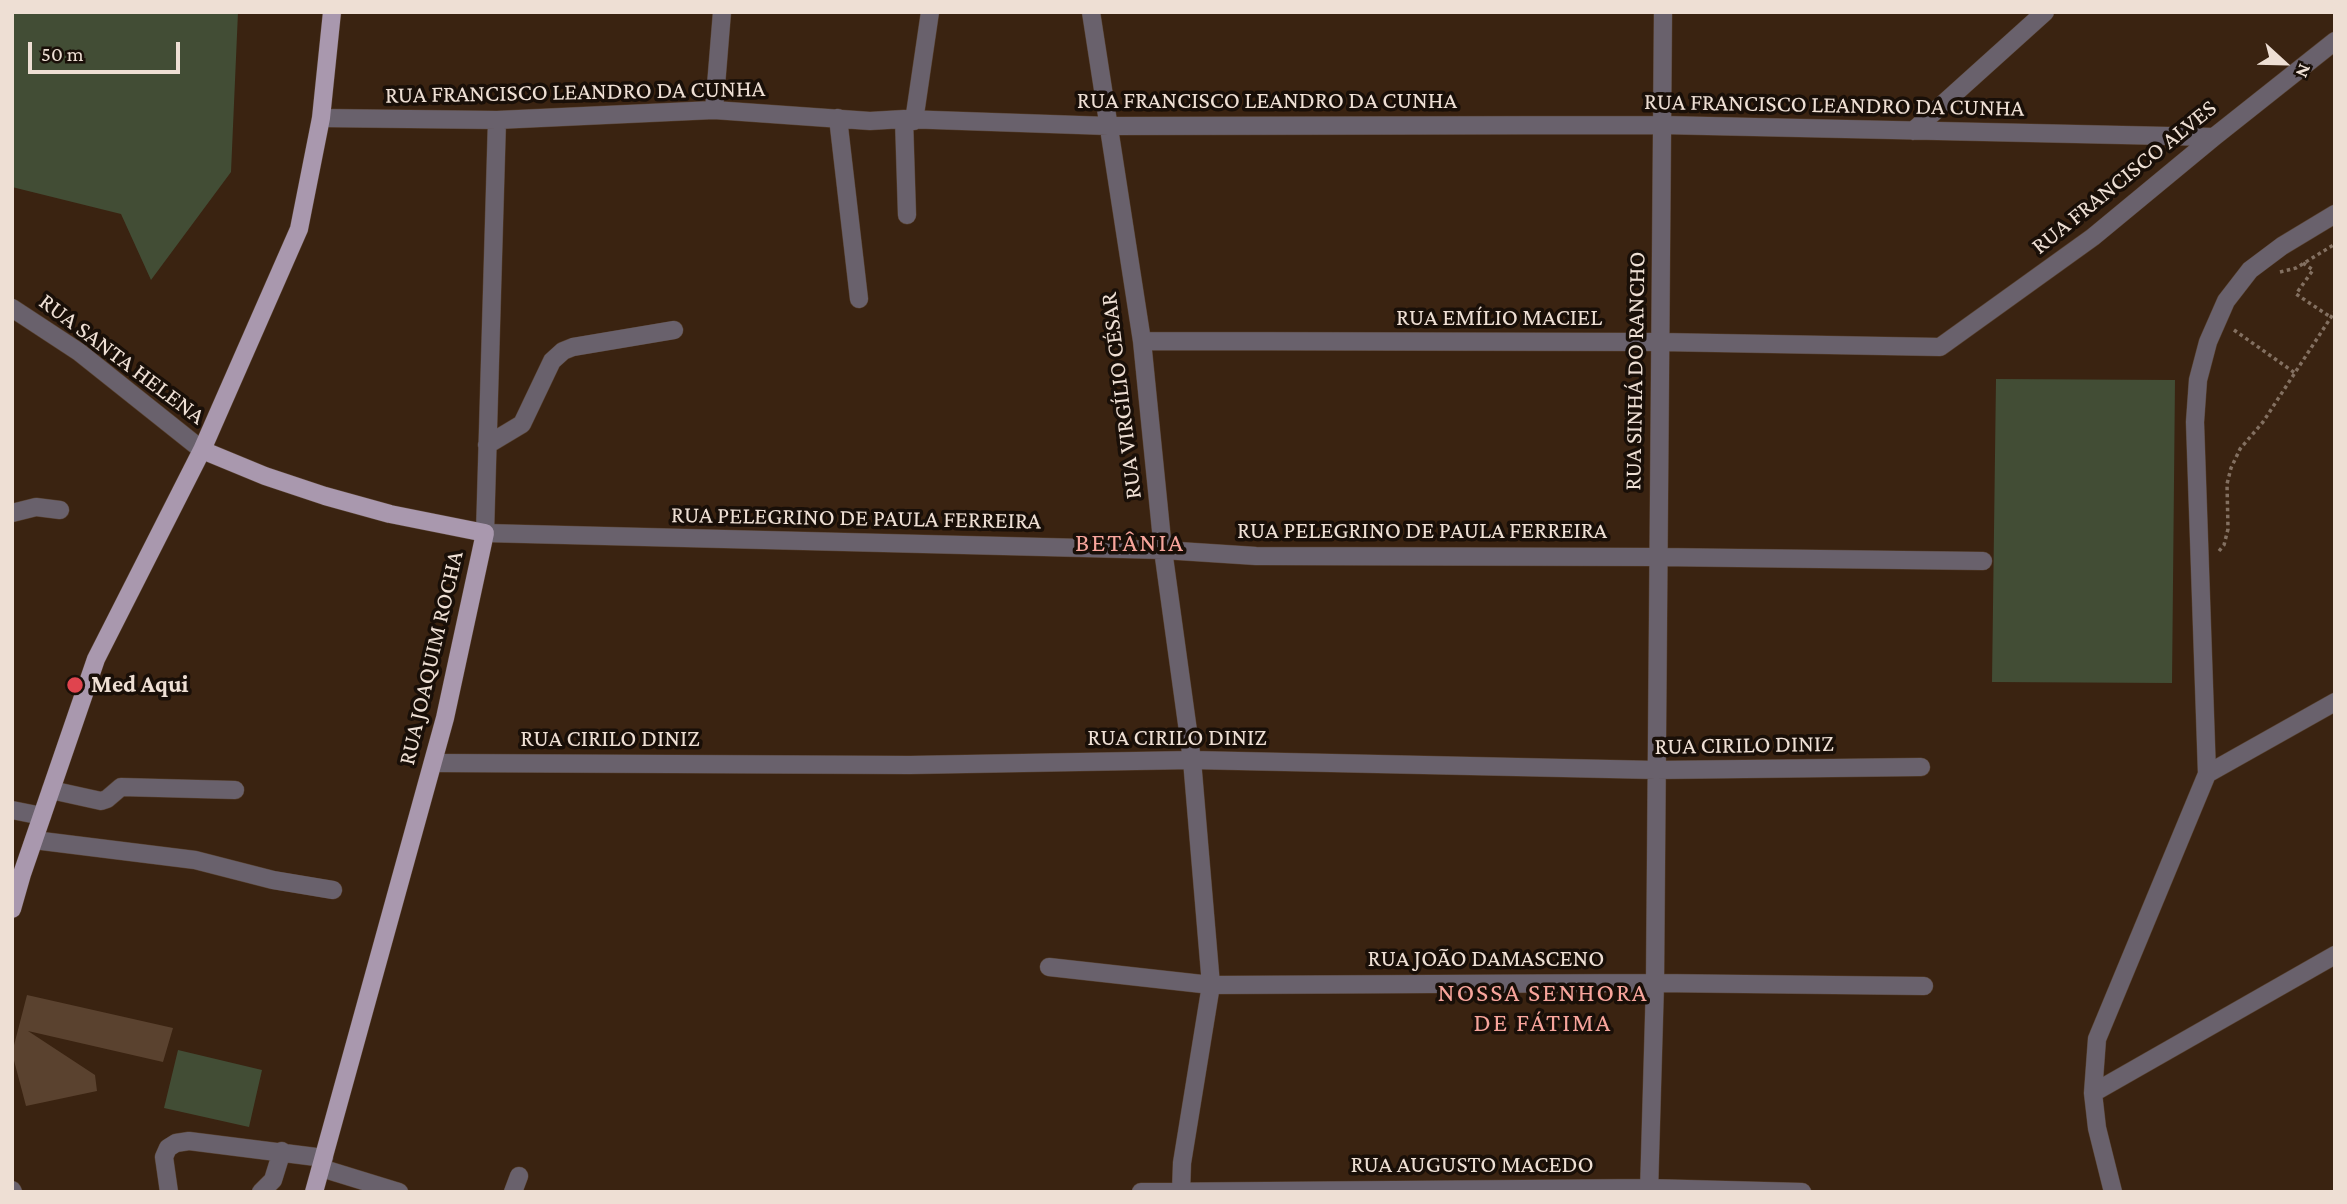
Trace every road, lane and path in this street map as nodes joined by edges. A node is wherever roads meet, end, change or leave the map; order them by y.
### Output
1 (332, 12) edge
2 (722, 12) edge
3 (930, 12) edge
4 (1091, 12) edge
5 (1663, 12) edge
6 (2045, 12) edge
7 (2335, 41) edge
8 (714, 110) junction
9 (321, 118) junction
10 (838, 118) junction
11 (497, 120) junction
12 (909, 120) junction
13 (1662, 125) junction
14 (1108, 126) junction
15 (1913, 131) junction
16 (2214, 136) junction
17 (2335, 214) edge
18 (907, 215) dead end
19 (2335, 244) edge
20 (2303, 263) junction
21 (2250, 270) junction
22 (859, 299) dead end
23 (12, 308) edge
24 (2335, 311) edge
25 (2332, 318) junction
26 (2218, 319) junction
27 (674, 330) dead end
28 (1142, 341) junction
29 (1660, 342) junction
30 (1940, 347) joint
31 (2295, 373) junction
32 (487, 445) junction
33 (202, 450) junction
34 (60, 510) dead end
35 (12, 513) edge
36 (485, 533) junction
37 (1163, 550) junction
38 (1658, 557) junction
39 (1983, 561) dead end
40 (2200, 565) junction
41 (2335, 702) edge
42 (1192, 760) junction
43 (433, 763) junction
44 (1921, 767) dead end
45 (1656, 771) junction
46 (2207, 774) junction
47 (51, 790) junction
48 (235, 790) dead end
49 (12, 810) edge
50 (42, 816) junction
51 (34, 839) junction
52 (333, 890) dead end
53 (12, 909) edge
54 (2335, 956) edge
55 (1049, 967) dead end
56 (1655, 983) junction
57 (1211, 985) junction
58 (1924, 986) dead end
59 (2094, 1093) junction
60 (282, 1151) junction
61 (322, 1163) junction
62 (1649, 1190) edge
63 (1181, 1191) edge
64 (169, 1192) edge
65 (261, 1192) edge
66 (314, 1192) edge
67 (399, 1192) edge
68 (1141, 1192) edge
69 (1802, 1192) edge
70 (2113, 1192) edge

1 - 9 main road
2 - 8 street
3 - 12 street
4 - 14 street, RUA VIRGÍLIO CÉSAR
5 - 13 street, RUA SINHÁ DO RANCHO
6 - 15 street
7 - 16 street, RUA FRANCISCO ALVES
8 - 10 street, RUA FRANCISCO LEANDRO DA CUNHA
8 - 11 street, RUA FRANCISCO LEANDRO DA CUNHA
9 - 11 street, RUA FRANCISCO LEANDRO DA CUNHA
9 - 33 main road
10 - 12 street, RUA FRANCISCO LEANDRO DA CUNHA
10 - 22 street
11 - 32 street, RUA JOAQUIM ROCHA
12 - 14 street, RUA FRANCISCO LEANDRO DA CUNHA
12 - 18 street
13 - 14 street, RUA FRANCISCO LEANDRO DA CUNHA
13 - 15 street, RUA FRANCISCO LEANDRO DA CUNHA
13 - 29 street, RUA SINHÁ DO RANCHO
14 - 28 street, RUA VIRGÍLIO CÉSAR
15 - 16 street, RUA FRANCISCO LEANDRO DA CUNHA
16 - 30 street, RUA FRANCISCO ALVES
17 - 21 street
19 - 20 path
20 - 21 path
20 - 25 path
21 - 26 street
23 - 33 street, RUA SANTA HELENA
24 - 25 path
25 - 31 path
26 - 31 path
26 - 40 street
27 - 32 street
28 - 29 street, RUA EMÍLIO MACIEL
28 - 37 street, RUA VIRGÍLIO CÉSAR
29 - 30 street, RUA EMÍLIO MACIEL
29 - 38 street, RUA SINHÁ DO RANCHO
31 - 40 path
32 - 36 street, RUA JOAQUIM ROCHA
33 - 36 main road, RUA PELEGRINO DE PAULA FERREIRA
33 - 47 main road
34 - 35 street
36 - 37 street, RUA PELEGRINO DE PAULA FERREIRA
36 - 43 main road, RUA JOAQUIM ROCHA
37 - 38 street, RUA PELEGRINO DE PAULA FERREIRA
37 - 42 street, RUA VIRGÍLIO CÉSAR
38 - 39 street, RUA PELEGRINO DE PAULA FERREIRA
38 - 45 street, RUA SINHÁ DO RANCHO
40 - 46 street
41 - 46 street
42 - 43 street, RUA CIRILO DINIZ
42 - 45 street, RUA CIRILO DINIZ
42 - 57 street, RUA VIRGÍLIO CÉSAR
43 - 61 main road, RUA JOAQUIM ROCHA
44 - 45 street, RUA CIRILO DINIZ
45 - 56 street, RUA SINHÁ DO RANCHO
46 - 59 street
47 - 48 street
47 - 50 main road
49 - 50 street
50 - 51 main road
51 - 52 street
51 - 53 main road
54 - 59 street
55 - 57 street, RUA JOÃO DAMASCENO
56 - 57 street, RUA JOÃO DAMASCENO
56 - 58 street, RUA JOÃO DAMASCENO
56 - 62 street, RUA SINHÁ DO RANCHO
57 - 63 street, RUA VIRGÍLIO CÉSAR
59 - 70 street
60 - 61 street
60 - 64 street
60 - 65 street
61 - 66 main road, RUA JOAQUIM ROCHA
61 - 67 street
62 - 63 street, RUA AUGUSTO MACEDO
62 - 69 street, RUA AUGUSTO MACEDO
63 - 68 street, RUA AUGUSTO MACEDO

